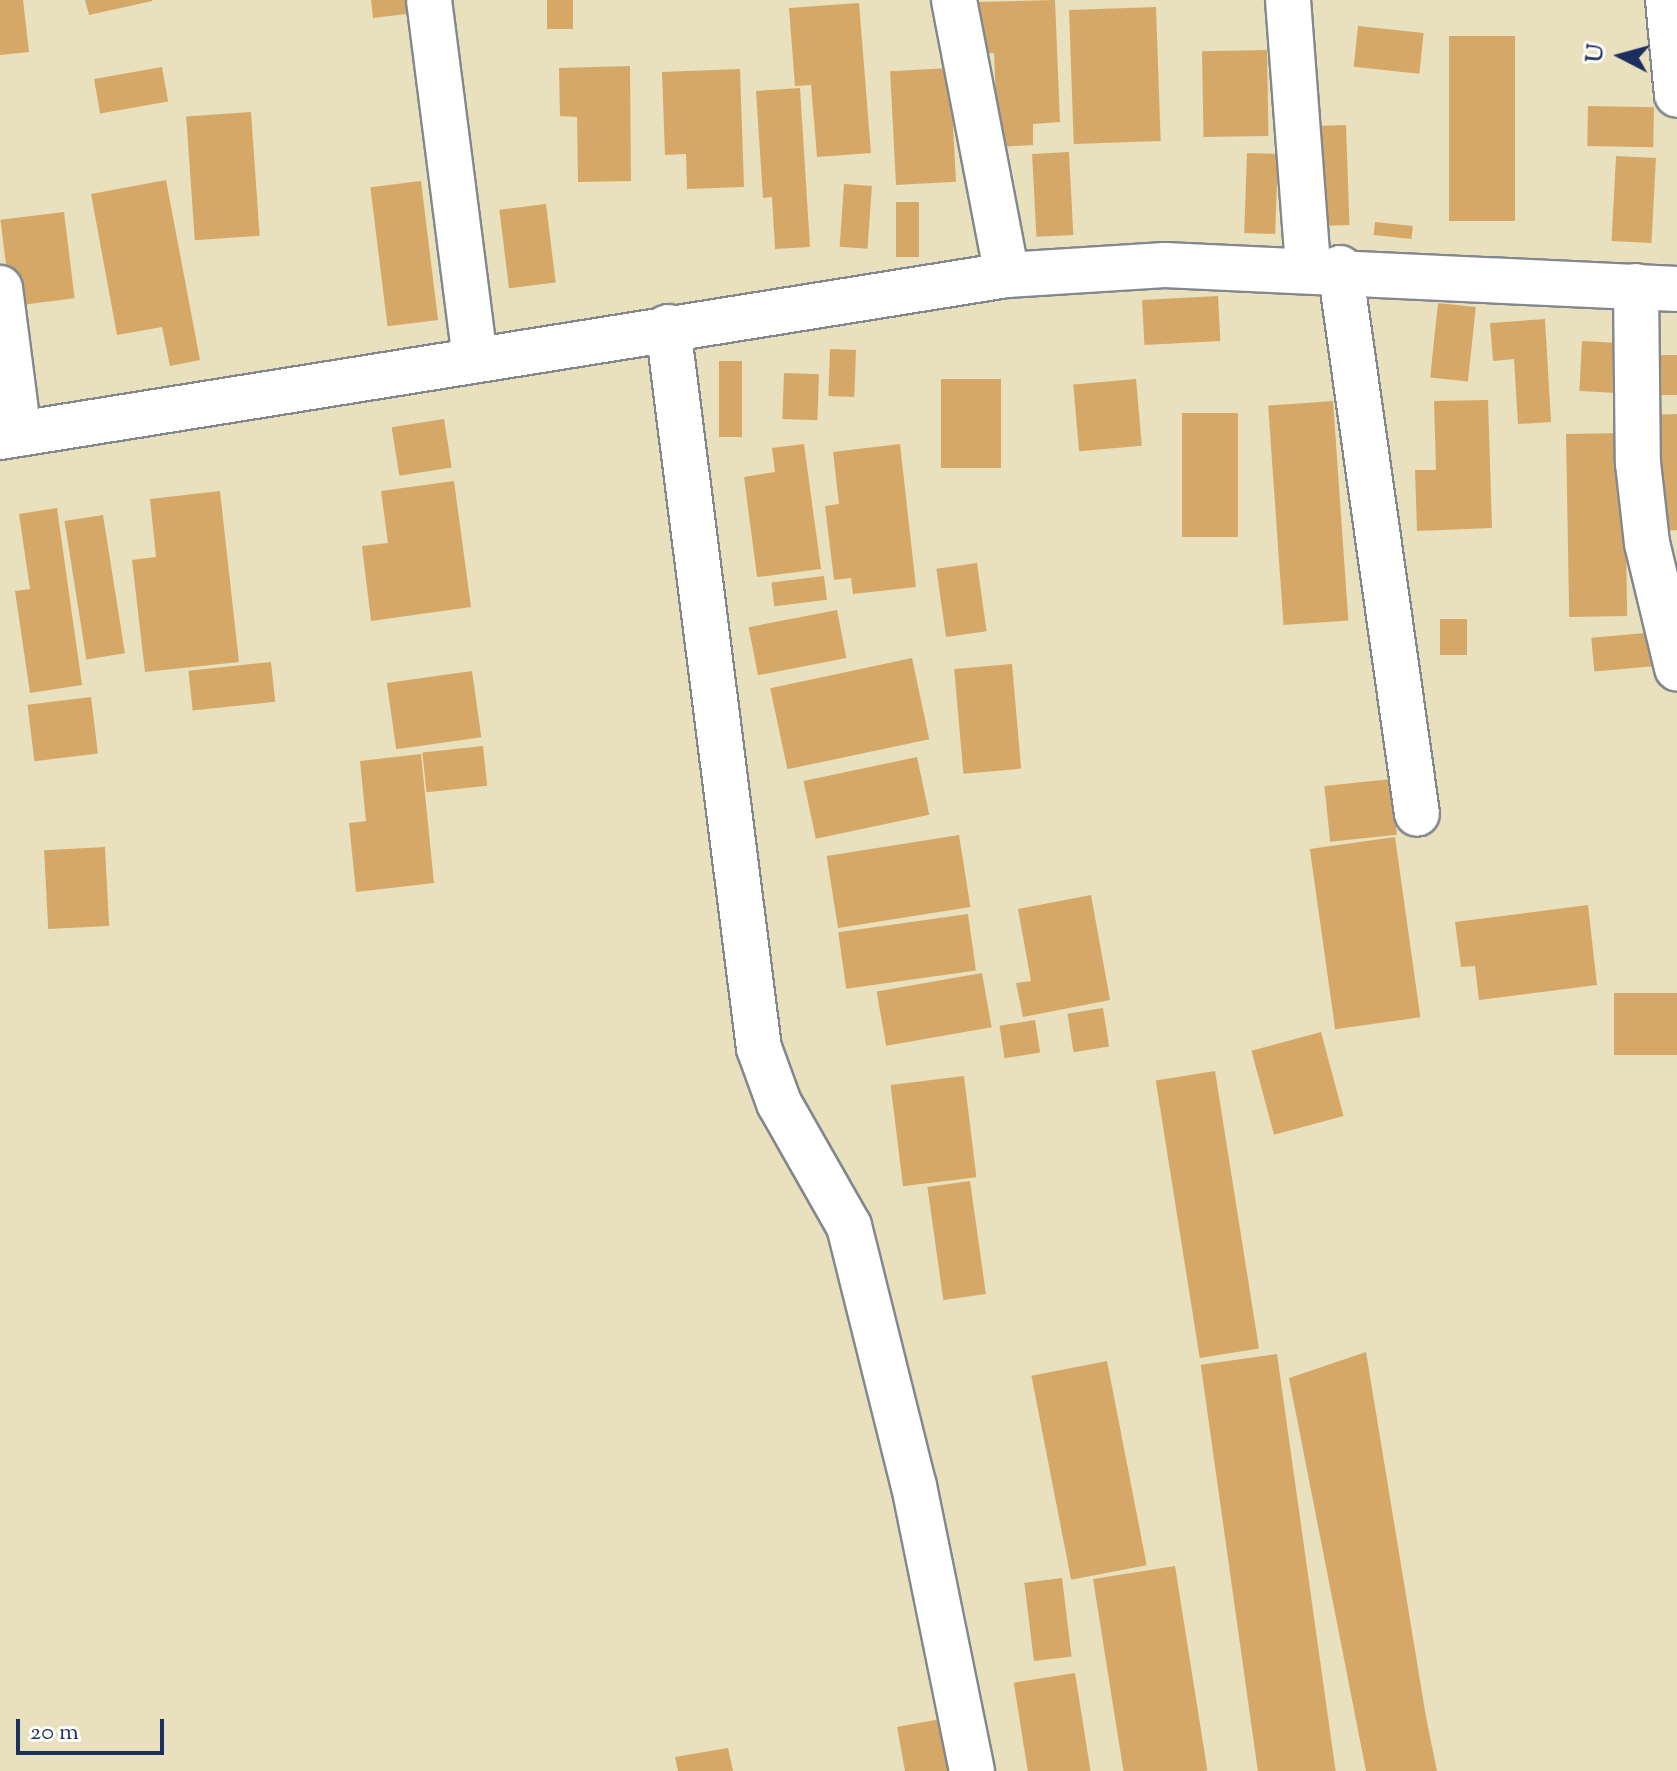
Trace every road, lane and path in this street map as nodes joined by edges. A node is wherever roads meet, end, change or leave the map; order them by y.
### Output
1 (429, 0) edge
2 (954, 0) edge
3 (1288, 0) edge
4 (1668, 0) edge
5 (1677, 95) edge
6 (1324, 269) junction
7 (1007, 275) junction
8 (0, 288) edge
9 (1656, 288) edge
10 (668, 327) junction
11 (475, 360) junction
12 (10, 436) edge
13 (1677, 668) edge
14 (1417, 814) dead end
15 (972, 1771) edge

1 - 11 street
2 - 7 street
3 - 6 street
4 - 5 street
6 - 7 street
6 - 9 street
6 - 14 street
7 - 10 street
8 - 12 street
9 - 13 street
10 - 11 street
10 - 15 street
11 - 12 street

